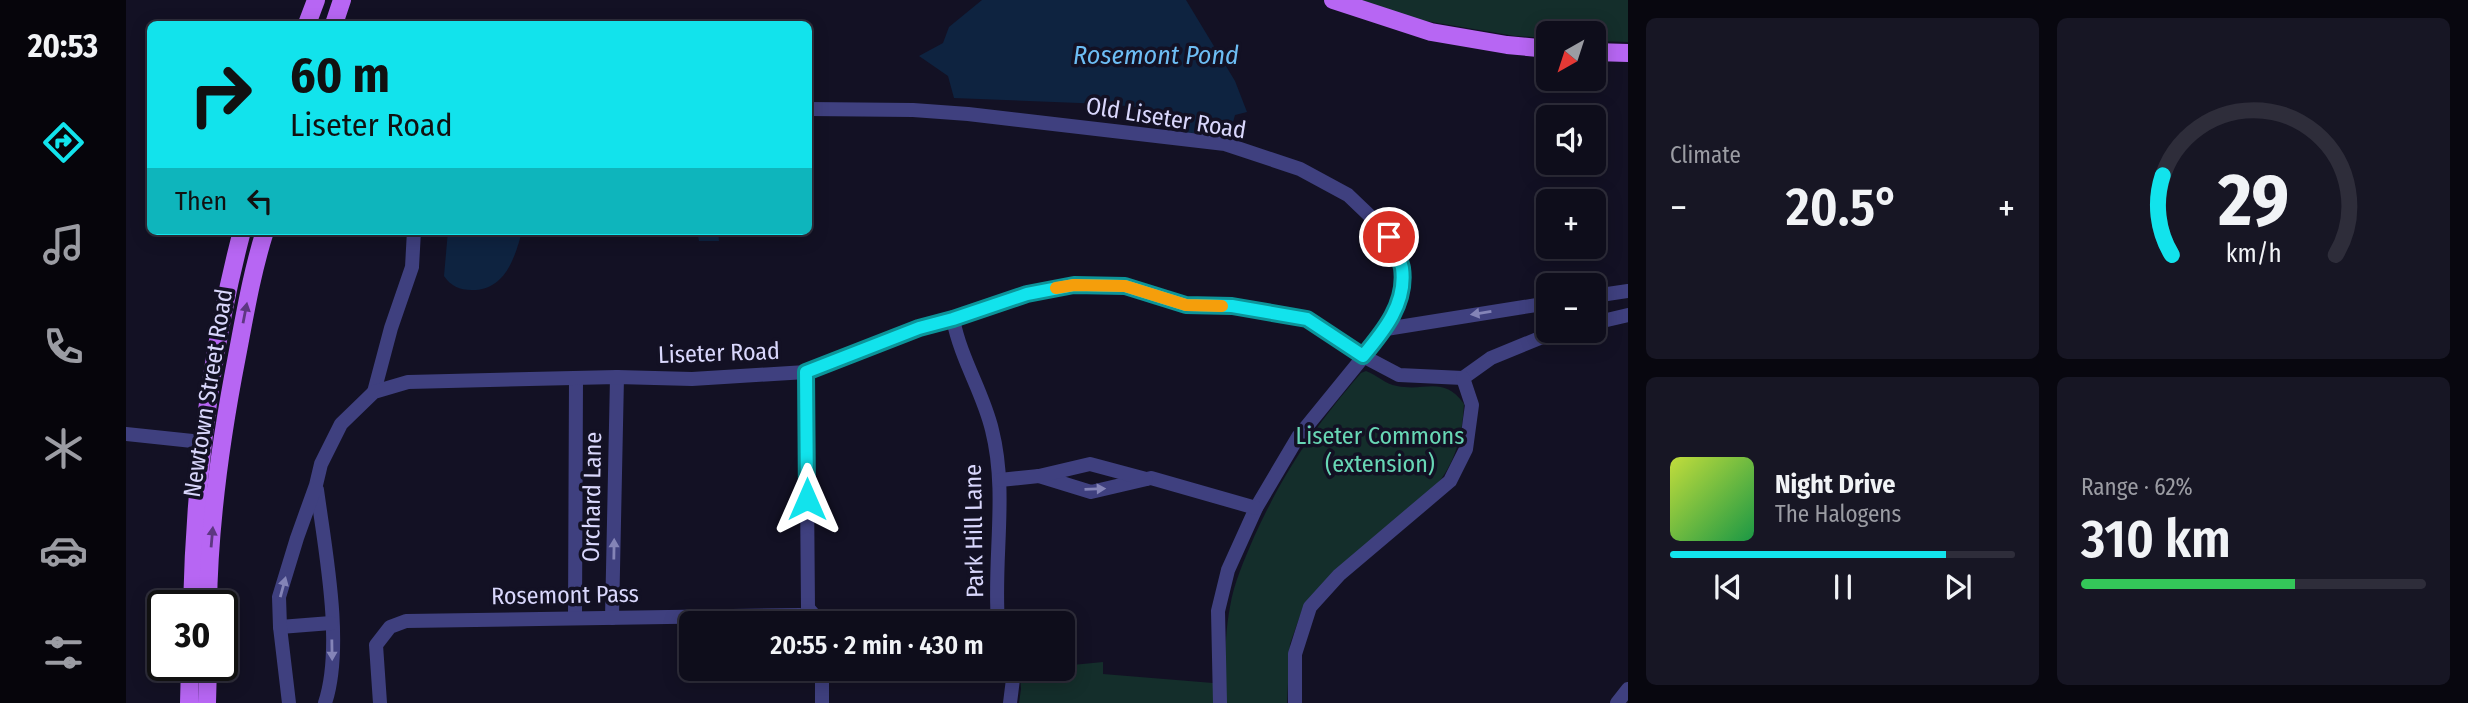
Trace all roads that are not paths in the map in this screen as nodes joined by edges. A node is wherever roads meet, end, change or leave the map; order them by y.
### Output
1 (316, 0) edge
2 (342, 0) edge
3 (1333, 0) edge
4 (308, 21) edge
5 (335, 21) edge
6 (1536, 48) edge
7 (1606, 52) edge
8 (1628, 52) edge
9 (812, 109) edge
10 (241, 235) edge
11 (264, 235) edge
12 (414, 235) edge
13 (1628, 291) edge
14 (1606, 294) edge
15 (1536, 305) edge
16 (1628, 315) edge
17 (953, 319) junction
18 (1606, 320) edge
19 (1386, 330) junction
20 (1536, 340) edge
21 (1363, 356) junction
22 (806, 372) junction
23 (617, 377) junction
24 (1463, 378) junction
25 (576, 379) junction
26 (374, 392) junction
27 (126, 434) edge
28 (202, 442) junction
29 (1039, 476) junction
30 (1150, 479) junction
31 (1000, 480) junction
32 (316, 485) junction
33 (1256, 508) junction
34 (193, 590) edge
35 (208, 590) edge
36 (811, 611) edge
37 (998, 611) edge
38 (679, 617) edge
39 (575, 618) junction
40 (612, 618) junction
41 (331, 623) junction
42 (280, 627) junction
43 (190, 681) edge
44 (208, 681) edge
45 (822, 681) edge
46 (1013, 681) edge
47 (1628, 689) edge
48 (189, 703) edge
49 (207, 703) edge
50 (289, 703) edge
51 (325, 703) edge
52 (380, 703) edge
53 (822, 703) edge
54 (1010, 703) edge
55 (1220, 703) edge
56 (1295, 703) edge
57 (1616, 703) edge

1 - 4 main road
2 - 5 main road
3 - 6 main road
7 - 8 main road
9 - 19 street, Old Liseter Road
10 - 28 main road, Newtown Street Road
35 -> 11 main road, Newtown Street Road
12 - 26 street
13 - 14 street
15 -> 19 street
16 - 18 street
17 - 21 street, Liseter Road
17 - 22 street, Liseter Road
17 - 31 street, Park Hill Lane
19 - 21 street, Old Liseter Road
20 - 24 street
21 - 24 street, Liseter Road
21 - 33 street, Old Liseter Road
22 - 23 street, Liseter Road
22 - 36 street
23 - 25 street, Liseter Road
40 -> 23 street, Orchard Lane
24 - 56 street
25 - 26 street, Liseter Road
25 - 39 street, Orchard Lane
26 - 32 street, Liseter Road
27 - 28 street
28 - 34 main road, Newtown Street Road
29 - 30 street
29 -> 30 street
29 - 31 street
30 - 33 street
31 - 37 street, Park Hill Lane
32 - 41 street, Liseter Road
42 -> 32 street, Liseter Road
33 - 55 street, Old Liseter Road
38 - 40 street, Rosemont Pass
39 - 40 street, Rosemont Pass
39 - 52 street, Rosemont Pass
41 - 42 street
41 -> 51 street, Liseter Road
42 - 50 street, Liseter Road
43 - 48 main road
44 - 49 main road
45 - 53 street
46 - 54 street
47 - 57 street

